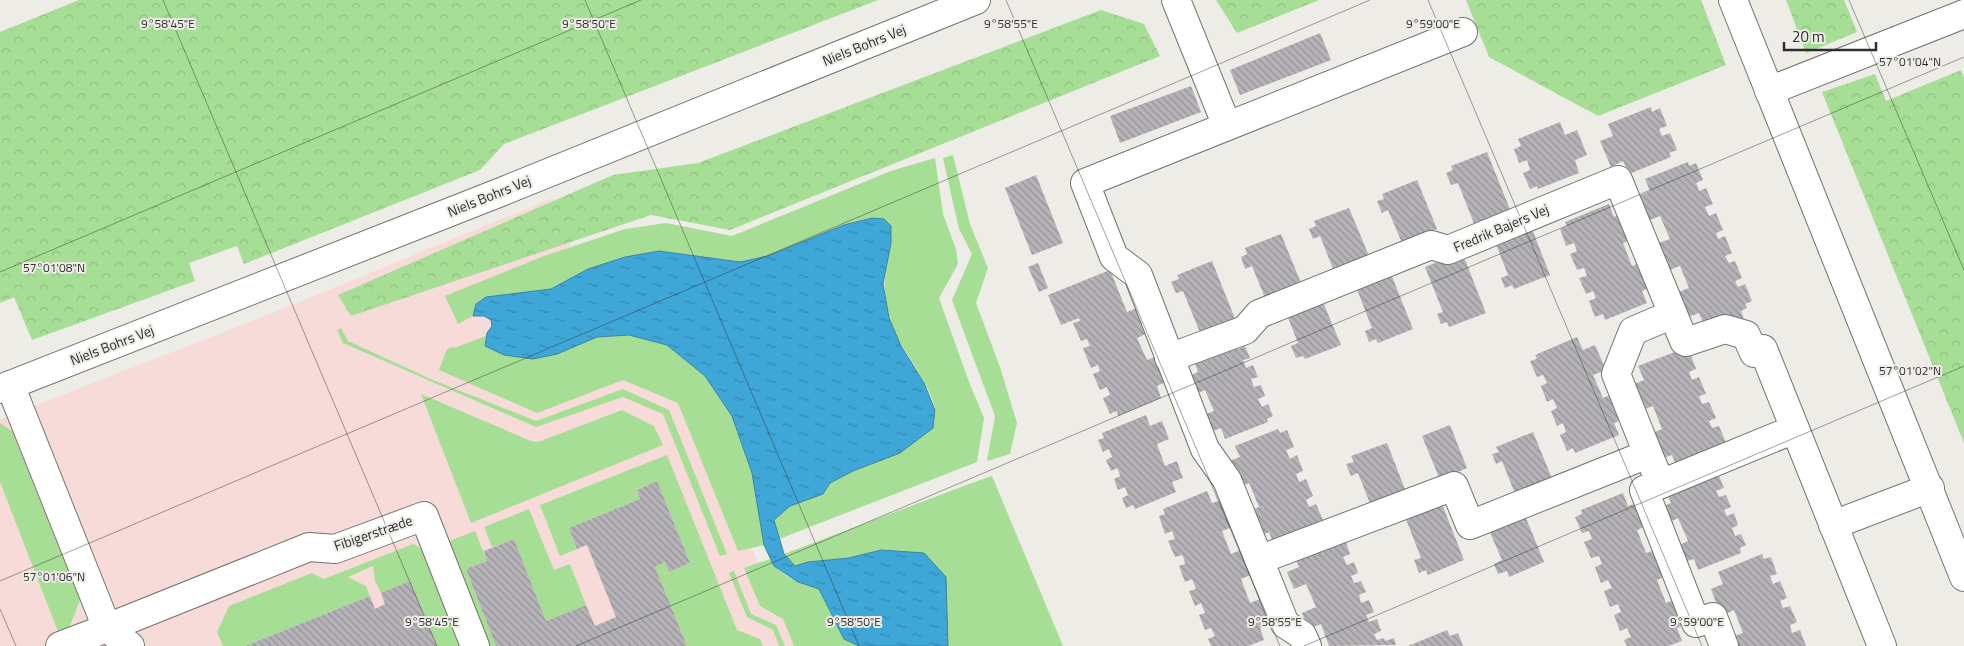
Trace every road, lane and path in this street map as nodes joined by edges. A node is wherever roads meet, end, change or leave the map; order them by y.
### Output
1 (976, 0) edge
2 (1176, 0) edge
3 (1733, 0) edge
4 (1964, 14) edge
5 (1463, 32) dead end
6 (1769, 92) junction
7 (1227, 126) junction
8 (1673, 314) junction
9 (1169, 358) junction
10 (5, 387) edge
11 (1795, 429) junction
12 (1648, 454) junction
13 (1661, 484) junction
14 (1930, 488) junction
15 (1834, 525) junction
16 (1956, 535) edge
17 (1259, 560) junction
18 (1964, 577) edge
19 (107, 628) junction
20 (60, 646) edge
21 (130, 646) edge
22 (475, 646) edge
23 (1307, 646) edge
24 (1724, 646) edge
25 (1882, 646) edge

1 - 10 street, Niels Bohrs Vej
2 - 7 street
3 - 6 street
4 - 6 street
5 - 7 street
6 - 14 street
7 - 9 street
8 - 9 street, Fredrik Bajers Vej
8 - 11 street, Fredrik Bajers Vej
8 - 12 street
9 - 17 street
10 - 19 street
11 - 13 street
11 - 15 street, Fredrik Bajers Vej
12 - 13 street
12 - 17 street
13 - 24 street
14 - 15 street
14 - 16 street
15 - 25 street, Fredrik Bajers Vej
16 - 18 street
17 - 23 street
19 - 20 street, Fibigerstræde
19 - 21 street
19 - 22 street, Fibigerstræde

